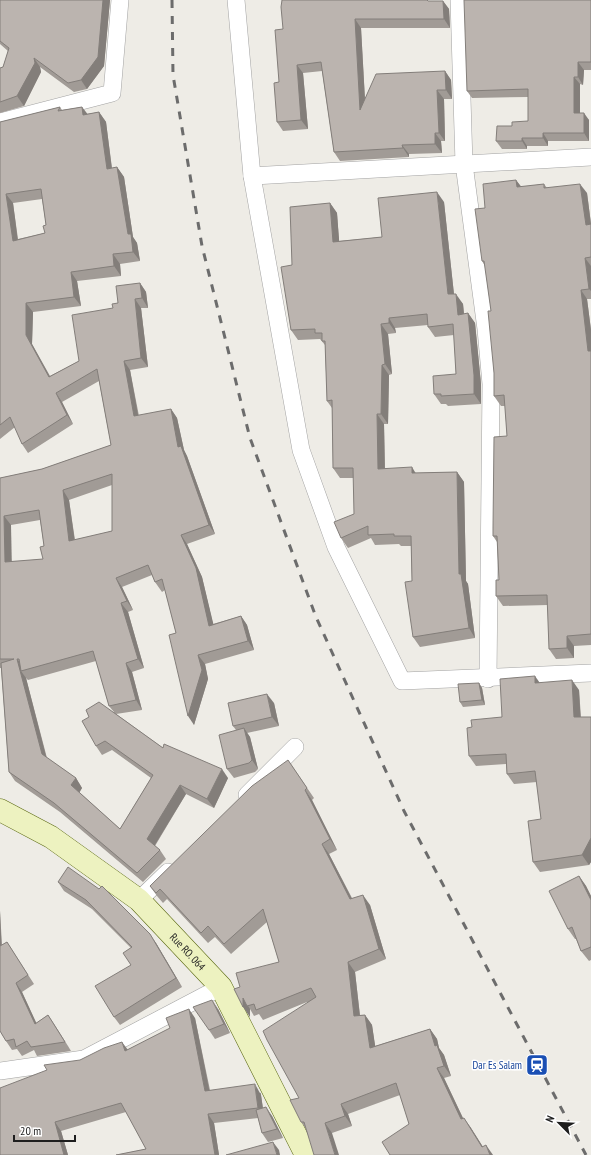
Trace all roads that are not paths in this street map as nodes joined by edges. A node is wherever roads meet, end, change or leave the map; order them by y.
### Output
1 (120, 0) edge
2 (236, 0) edge
3 (459, 0) edge
4 (0, 122) edge
5 (591, 157) edge
6 (464, 164) junction
7 (252, 176) junction
8 (591, 673) edge
9 (488, 679) junction
10 (295, 747) dead end
11 (234, 807) edge
12 (0, 810) edge
13 (178, 862) edge
14 (139, 900) junction
15 (221, 987) junction
16 (0, 1071) edge
17 (306, 1155) edge

1 - 4 street
2 - 7 street
3 - 6 street
5 - 6 street
6 - 7 street
6 - 9 street
7 - 9 street
8 - 9 street
10 - 11 street
12 - 14 street, Rue RO. 064
13 - 14 street
14 - 15 street, Rue RO. 064
15 - 16 street
15 - 17 street, Rue RO. 064

